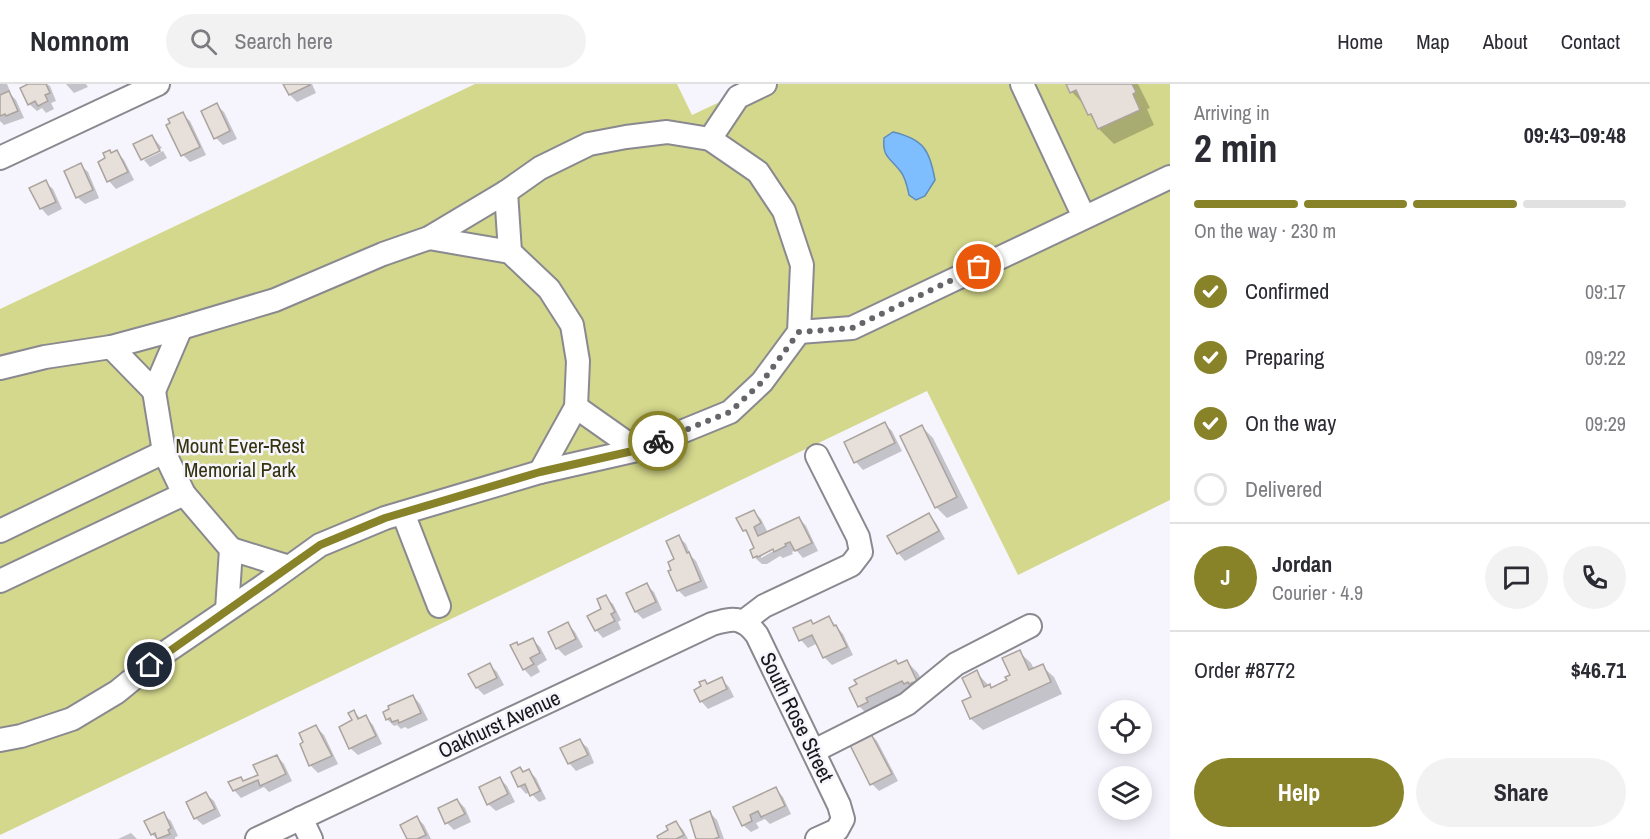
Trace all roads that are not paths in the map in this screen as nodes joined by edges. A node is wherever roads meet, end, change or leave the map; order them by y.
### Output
1 (158, 84) edge
2 (765, 84) edge
3 (1022, 84) edge
4 (710, 139) junction
5 (0, 158) edge
6 (1170, 177) edge
7 (506, 192) junction
8 (1084, 217) junction
9 (429, 238) junction
10 (510, 252) junction
11 (181, 328) junction
12 (799, 332) junction
13 (111, 347) junction
14 (0, 368) edge
15 (154, 391) junction
16 (576, 407) junction
17 (637, 450) junction
18 (164, 452) junction
19 (817, 456) dead end
20 (540, 472) junction
21 (184, 494) junction
22 (403, 513) junction
23 (0, 531) edge
24 (231, 549) junction
25 (289, 567) junction
26 (0, 581) edge
27 (439, 606) dead end
28 (227, 610) junction
29 (743, 622) junction
30 (1030, 626) dead end
31 (0, 740) edge
32 (814, 751) junction
33 (301, 818) junction
34 (257, 839) edge
35 (311, 839) edge
36 (817, 839) edge

1 - 5 street
2 - 4 street
3 - 8 street
4 - 7 street
4 - 12 street
6 - 8 street
7 - 9 street
7 - 10 street
8 - 12 street
9 - 10 street
9 - 11 street
10 - 16 street
11 - 13 street
11 - 15 street
12 - 17 street
13 - 14 street
13 - 15 street
15 - 18 street
16 - 17 street
16 - 20 street
17 - 20 street
18 - 21 street
18 - 23 street
19 - 29 street
20 - 22 street
21 - 24 street
21 - 26 street
22 - 25 street
22 - 27 street
24 - 25 street
24 - 28 street
25 - 28 street
28 - 31 street
29 - 32 street, South Rose Street
29 - 33 street, Oakhurst Avenue
30 - 32 street
32 - 36 street, South Rose Street
33 - 34 street, Oakhurst Avenue
33 - 35 street

